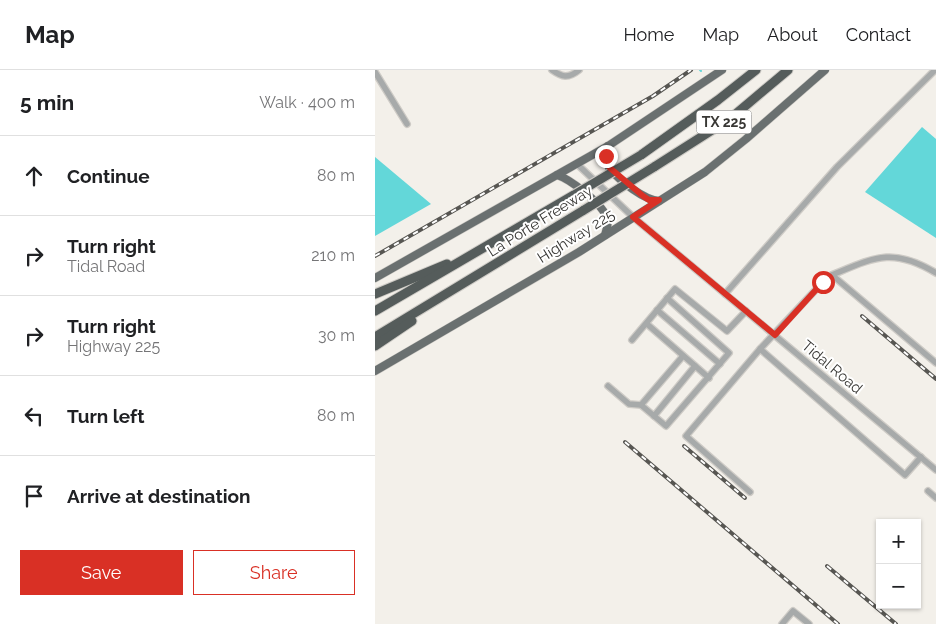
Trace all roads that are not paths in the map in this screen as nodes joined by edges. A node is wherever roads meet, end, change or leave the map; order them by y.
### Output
1 (579, 70) edge
2 (722, 70) edge
3 (756, 70) edge
4 (788, 70) edge
5 (825, 70) edge
6 (935, 70) edge
7 (553, 71) edge
8 (375, 72) edge
9 (407, 124) dead end
10 (608, 146) junction
11 (577, 164) junction
12 (557, 175) junction
13 (659, 200) junction
14 (633, 217) junction
15 (605, 235) junction
16 (477, 251) junction
17 (493, 266) junction
18 (936, 273) edge
19 (832, 276) junction
20 (375, 278) edge
21 (375, 294) edge
22 (725, 294) junction
23 (667, 298) junction
24 (657, 310) junction
25 (375, 311) edge
26 (746, 311) junction
27 (647, 324) junction
28 (775, 335) junction
29 (375, 337) edge
30 (632, 340) dead end
31 (375, 346) edge
32 (760, 350) junction
33 (683, 356) junction
34 (936, 363) edge
35 (720, 364) junction
36 (695, 366) junction
37 (375, 370) edge
38 (709, 378) junction
39 (608, 386) dead end
40 (641, 405) junction
41 (654, 416) junction
42 (921, 457) junction
43 (936, 470) edge
44 (928, 491) dead end
45 (750, 492) dead end
46 (936, 498) edge
47 (782, 624) edge
48 (809, 624) edge

1 - 7 street
2 - 10 main road, La Porte Freeway
3 - 16 highway, La Porte Freeway / TX 225, bridge
4 - 17 highway, La Porte Freeway / TX 225, bridge
5 - 13 main road, Highway 225
6 - 22 street
8 - 9 street
10 - 11 main road, La Porte Freeway
10 - 13 main road
11 - 12 main road, La Porte Freeway
11 - 14 street, Tidal Road
12 - 15 main road
12 - 20 main road, La Porte Freeway
13 - 14 main road, Highway 225
14 - 15 main road, Highway 225
14 - 22 street, Tidal Road
15 - 37 main road, Highway 225
16 - 21 highway
16 - 25 highway, La Porte Freeway / TX 225
17 - 29 highway, La Porte Freeway / TX 225
17 - 31 highway
18 - 19 street
19 - 28 street
19 - 34 street
22 - 26 street, Tidal Road
23 - 24 street
23 - 26 street
23 - 35 street
24 - 27 street
24 - 35 street
26 - 28 street, Tidal Road
27 - 30 street
27 - 33 street
28 - 32 street
28 - 42 street, Tidal Road
32 - 42 street
32 - 45 street
33 - 36 street
33 - 40 street
35 - 38 street
36 - 38 street
36 - 41 street
38 - 41 street
39 - 40 street
40 - 41 street
42 - 43 street, Tidal Road
44 - 46 street
47 - 48 street

